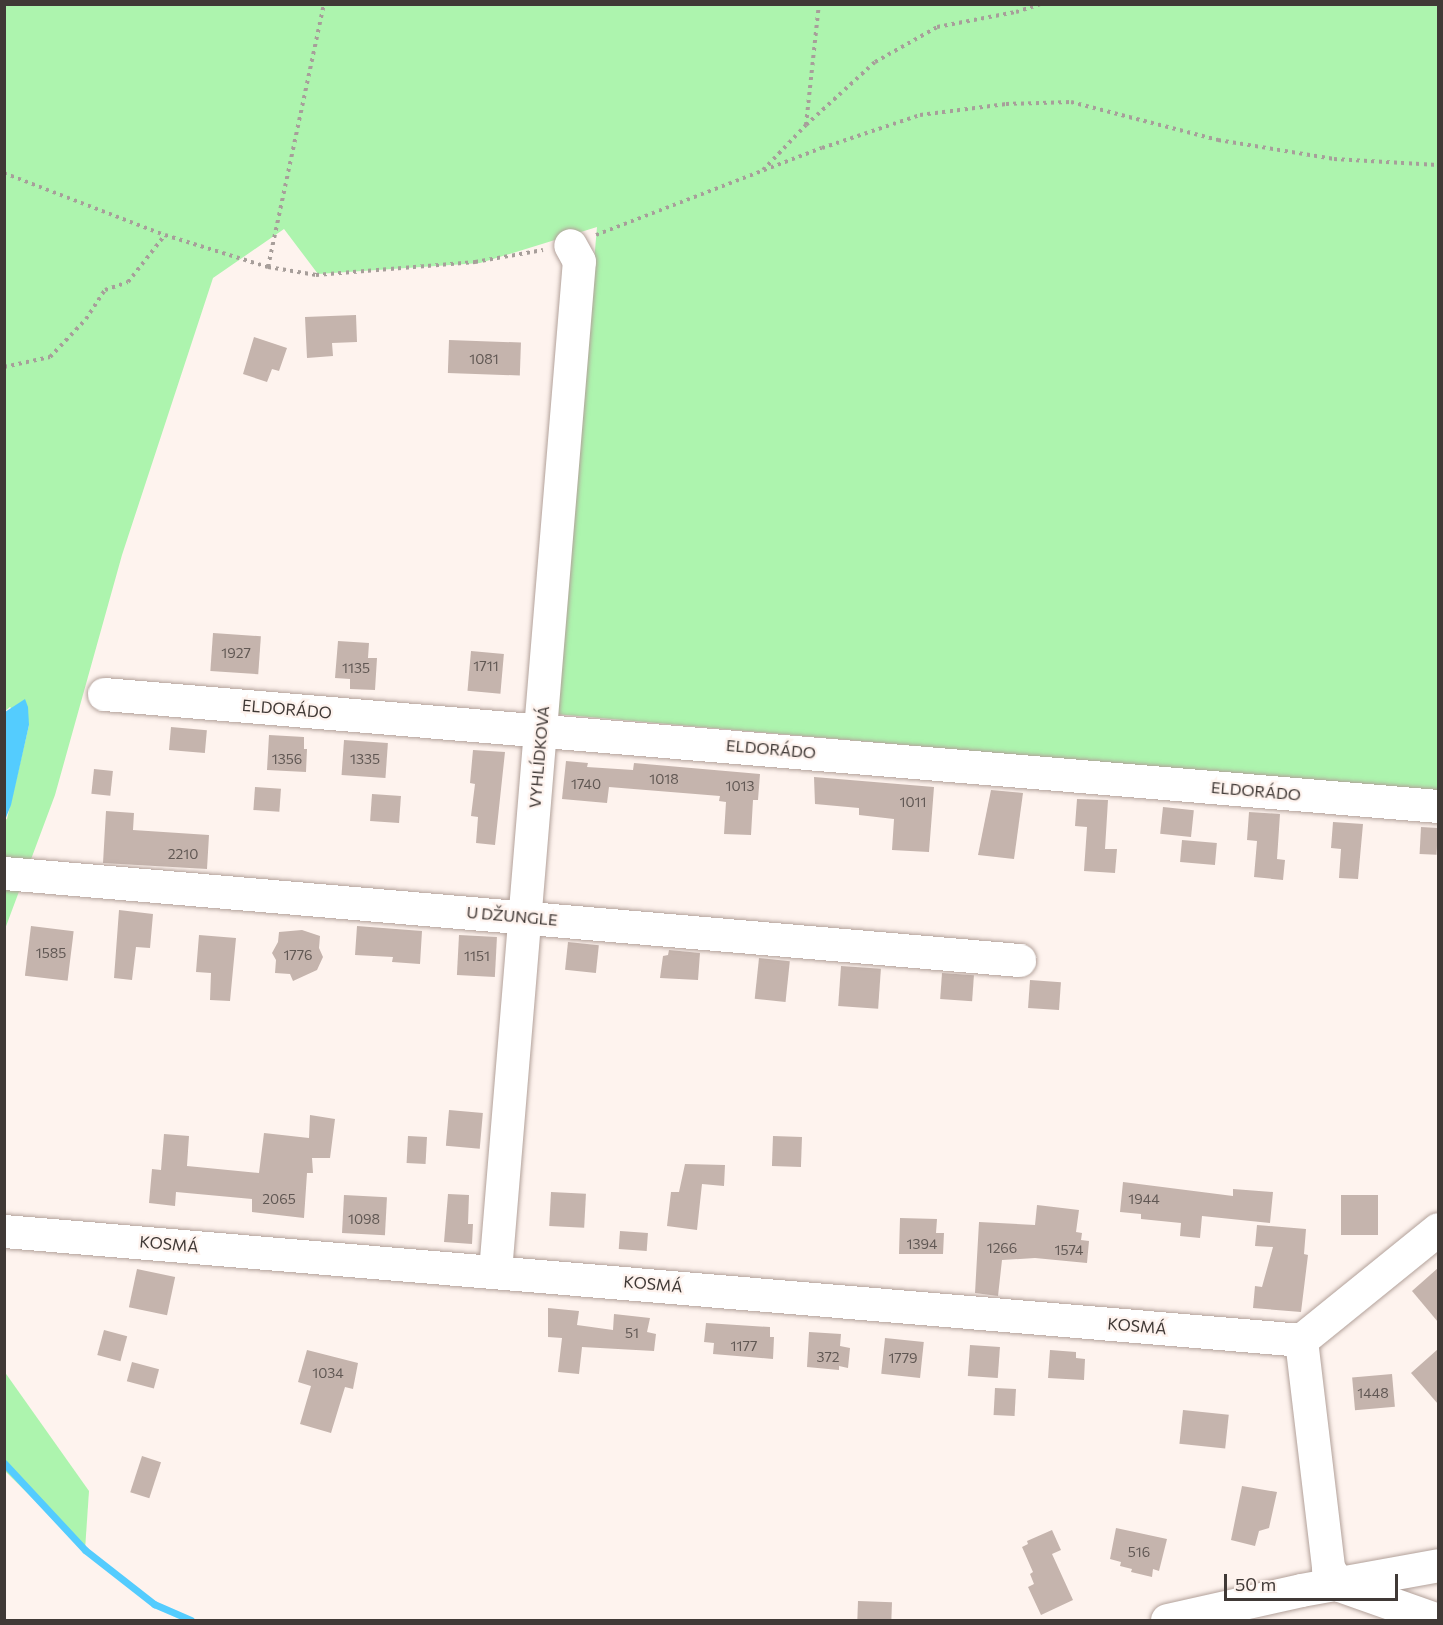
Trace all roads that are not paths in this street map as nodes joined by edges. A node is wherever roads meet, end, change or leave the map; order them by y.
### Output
1 (570, 246) road end
2 (104, 694) dead end
3 (541, 730) junction
4 (1438, 806) edge
5 (4, 873) edge
6 (526, 917) junction
7 (1019, 960) dead end
8 (1438, 1229) edge
9 (4, 1231) edge
10 (495, 1270) junction
11 (1301, 1340) junction
12 (1438, 1565) edge
13 (1339, 1585) junction
14 (1167, 1620) edge
15 (1438, 1620) edge

1 - 3 street, VYHLÍDKOVÁ
2 - 3 street, ELDORÁDO
3 - 4 street, ELDORÁDO
3 - 6 street, VYHLÍDKOVÁ
5 - 6 street, U DŽUNGLE
6 - 7 street, U DŽUNGLE
6 - 10 street, VYHLÍDKOVÁ
8 - 11 street
9 - 10 street, KOSMÁ
10 - 11 street, KOSMÁ
11 - 13 street
12 - 13 street
13 - 14 street
13 - 15 street

